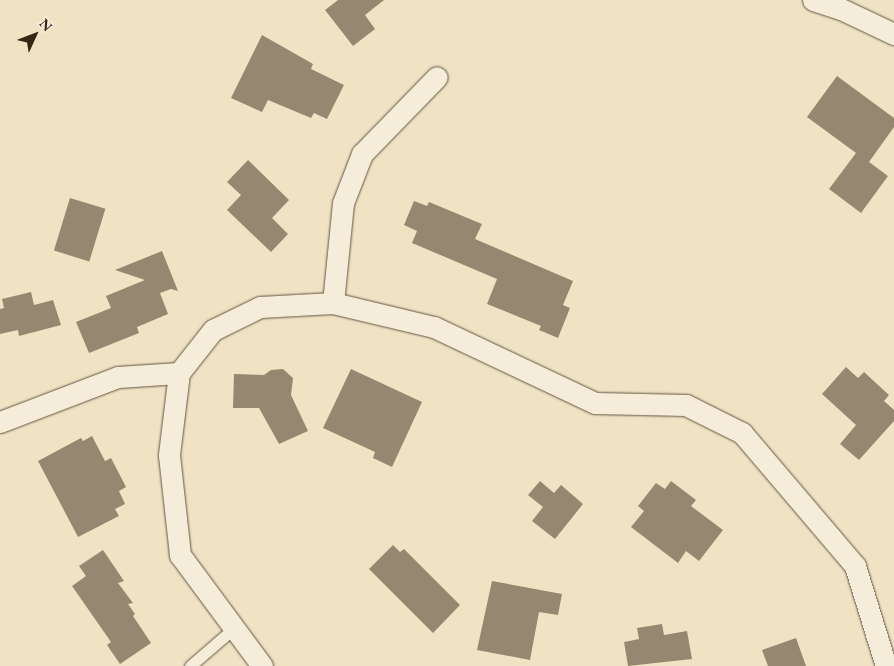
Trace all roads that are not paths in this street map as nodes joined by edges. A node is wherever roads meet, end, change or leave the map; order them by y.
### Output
1 (813, 0) edge
2 (894, 34) edge
3 (437, 77) dead end
4 (333, 303) junction
5 (179, 372) junction
6 (0, 422) edge
7 (234, 628) junction
8 (190, 666) edge
9 (262, 666) edge
10 (886, 666) edge

1 - 2 street
3 - 4 street
4 - 5 street
4 - 10 street
5 - 6 street
5 - 7 street
7 - 8 lane
7 - 9 street

